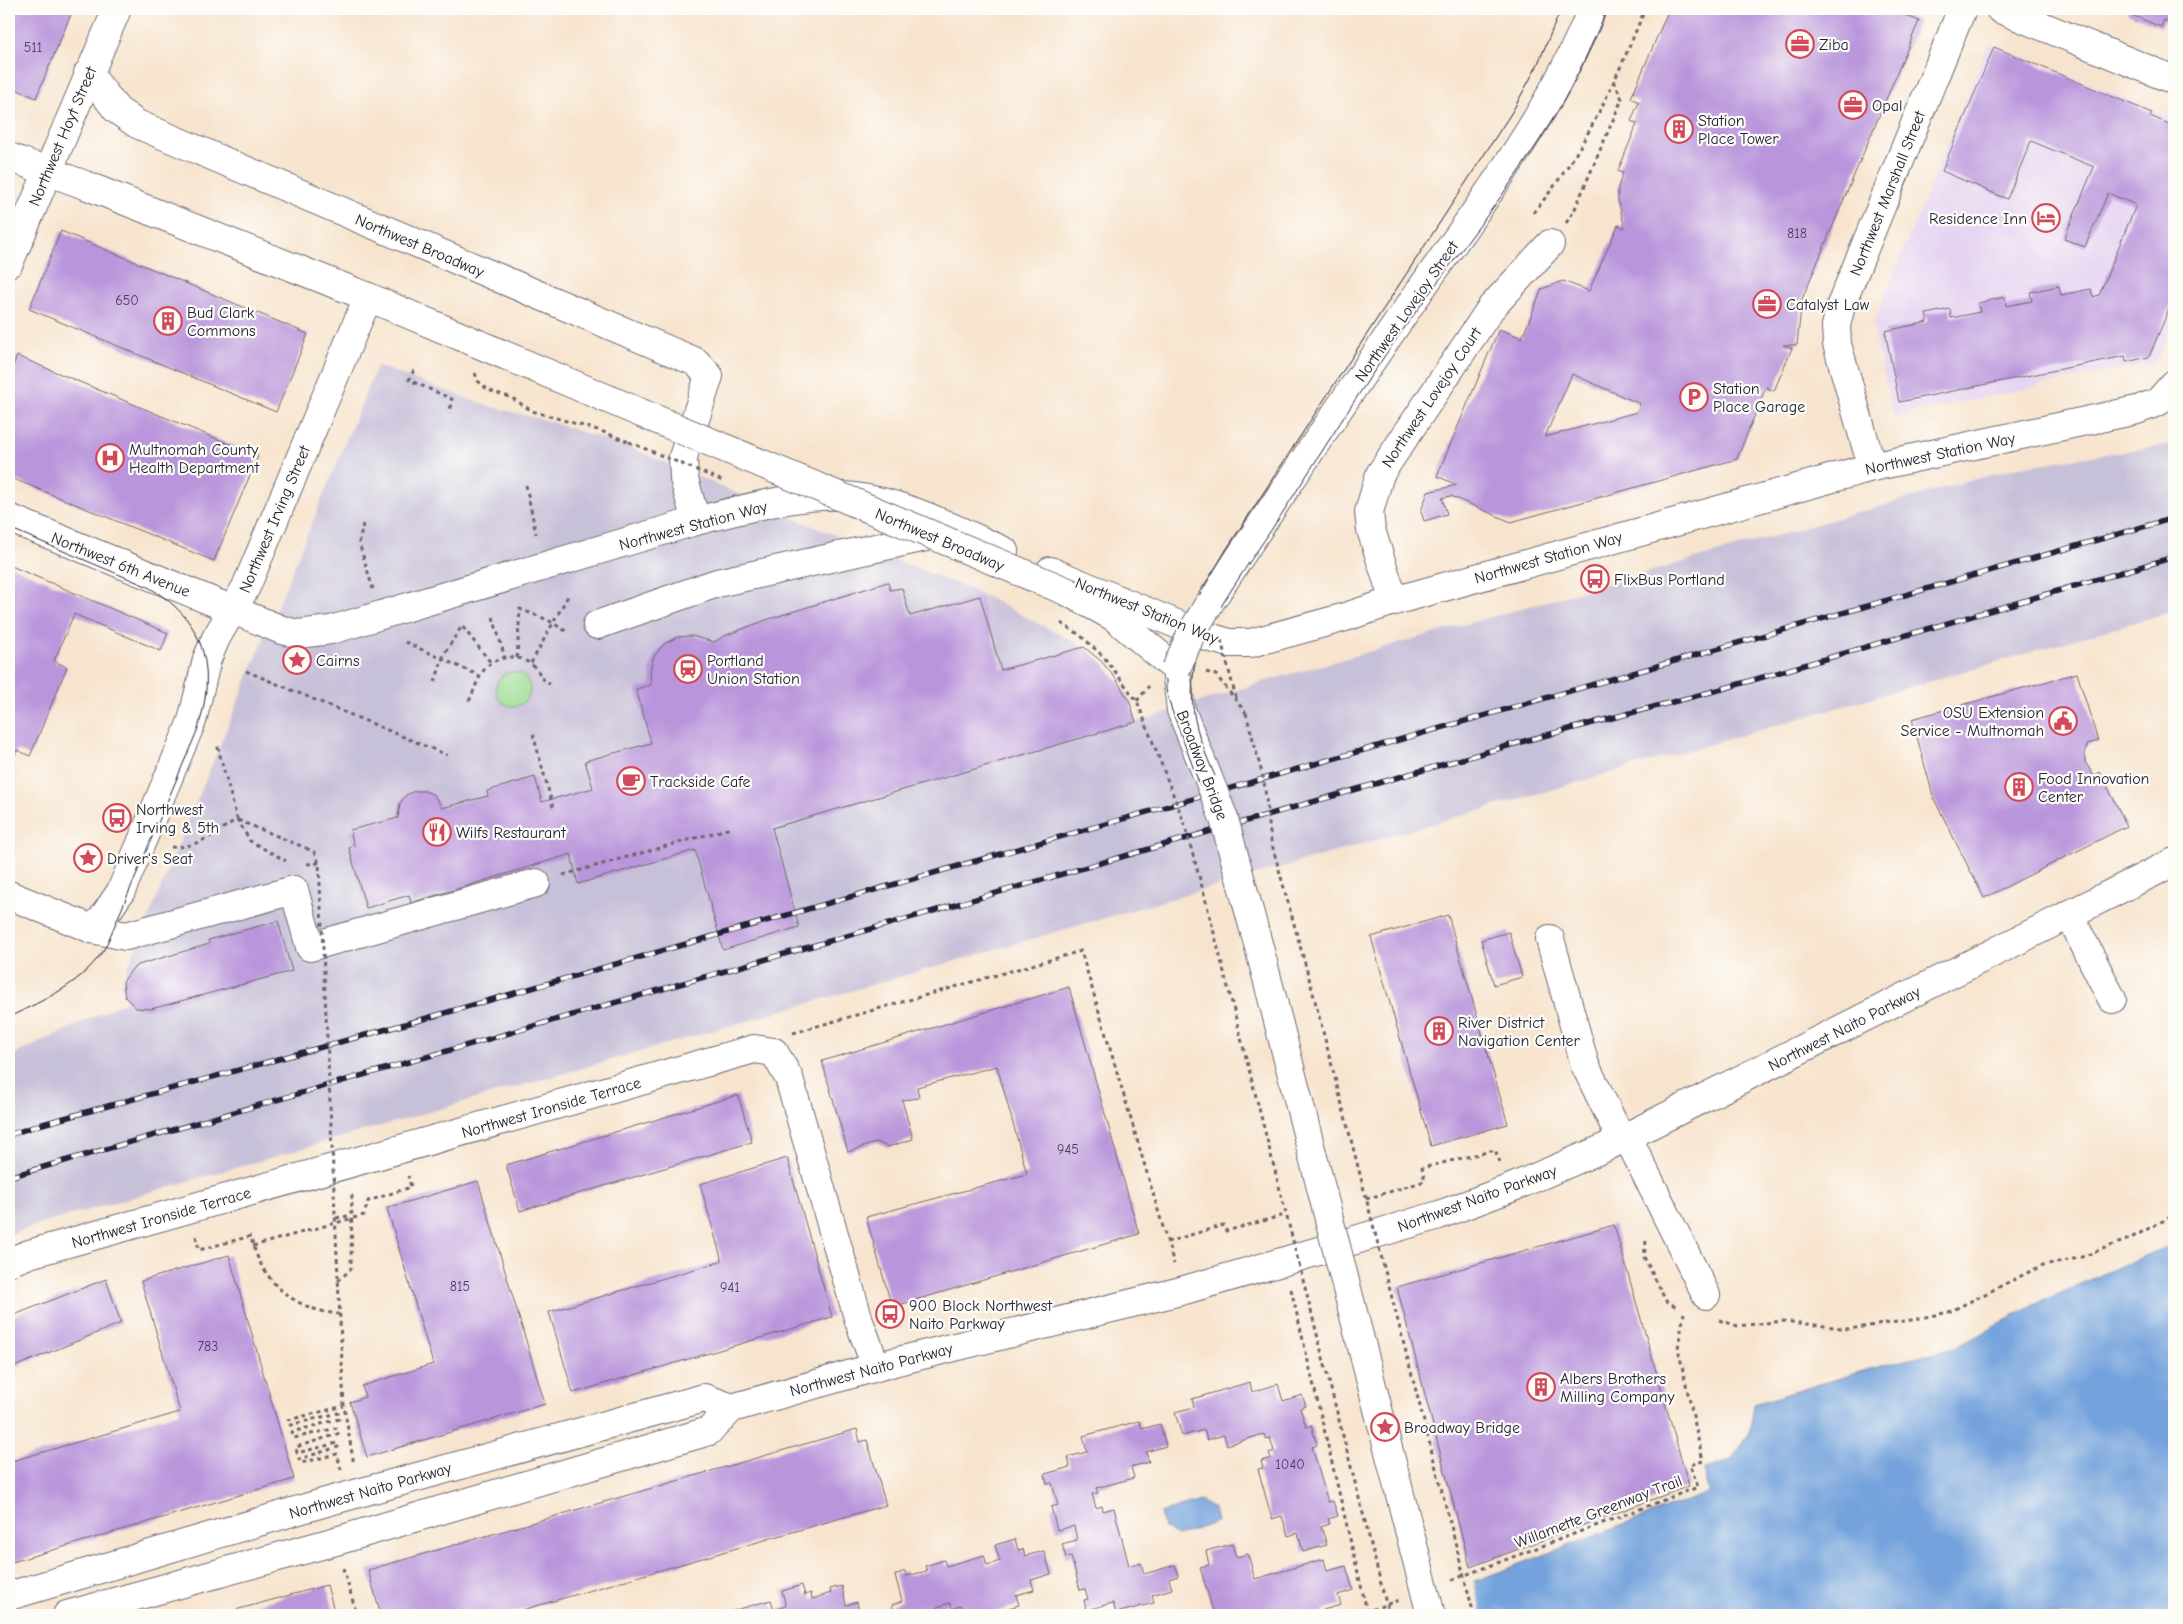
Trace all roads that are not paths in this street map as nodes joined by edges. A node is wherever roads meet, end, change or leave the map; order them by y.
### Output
1 (117, 9) edge
2 (1592, 9) edge
3 (1962, 9) edge
4 (2000, 9) edge
5 (88, 73) junction
6 (2174, 80) edge
7 (9, 157) edge
8 (47, 171) junction
9 (1550, 244) road end
10 (9, 263) edge
11 (368, 297) junction
12 (2166, 393) edge
13 (1872, 467) junction
14 (9, 518) edge
15 (696, 521) junction
16 (956, 530) junction
17 (1394, 600) junction
18 (232, 610) junction
19 (597, 625) dead end
20 (1176, 669) junction
21 (2174, 862) edge
22 (536, 883) road end
23 (9, 896) edge
24 (2069, 914) junction
25 (92, 929) junction
26 (1550, 939) dead end
27 (2112, 999) dead end
28 (1624, 1138) junction
29 (9, 1262) edge
30 (1703, 1309) road end
31 (876, 1367) junction
32 (732, 1408) junction
33 (9, 1596) edge
34 (67, 1615) edge
35 (1431, 1615) edge

1 - 5 street, Northwest Hoyt Street
2 - 20 street, Northwest Lovejoy Street, bridge
3 - 13 street, Northwest Marshall Street
4 - 6 street
5 - 8 street, Northwest Hoyt Street
5 - 15 street, Northwest Broadway
7 - 8 street, Northwest Broadway
8 - 10 street, Northwest Hoyt Street
8 - 11 street, Northwest Broadway
9 - 17 street, Northwest Lovejoy Court
11 - 18 street, Northwest Irving Street
11 - 20 street, Northwest Broadway, bridge
12 - 13 street, Northwest Station Way
13 - 17 street, Northwest Station Way
14 - 18 street, Northwest 6th Avenue
15 - 16 street, Northwest Station Way
15 - 18 street, Northwest Station Way
16 - 17 street, Northwest Station Way
16 - 19 street
18 - 25 street, Northwest Irving Street
20 - 35 street, Broadway Bridge, bridge
21 - 24 street, Northwest Naito Parkway
22 - 25 street
23 - 25 street
24 - 27 street
24 - 28 street, Northwest Naito Parkway
26 - 28 street
28 - 30 street
28 - 31 street, Northwest Naito Parkway
29 - 31 street, Northwest Ironside Terrace
31 - 32 street, Northwest Naito Parkway
32 - 33 street, Northwest Naito Parkway
32 - 34 street, Northwest Naito Parkway

